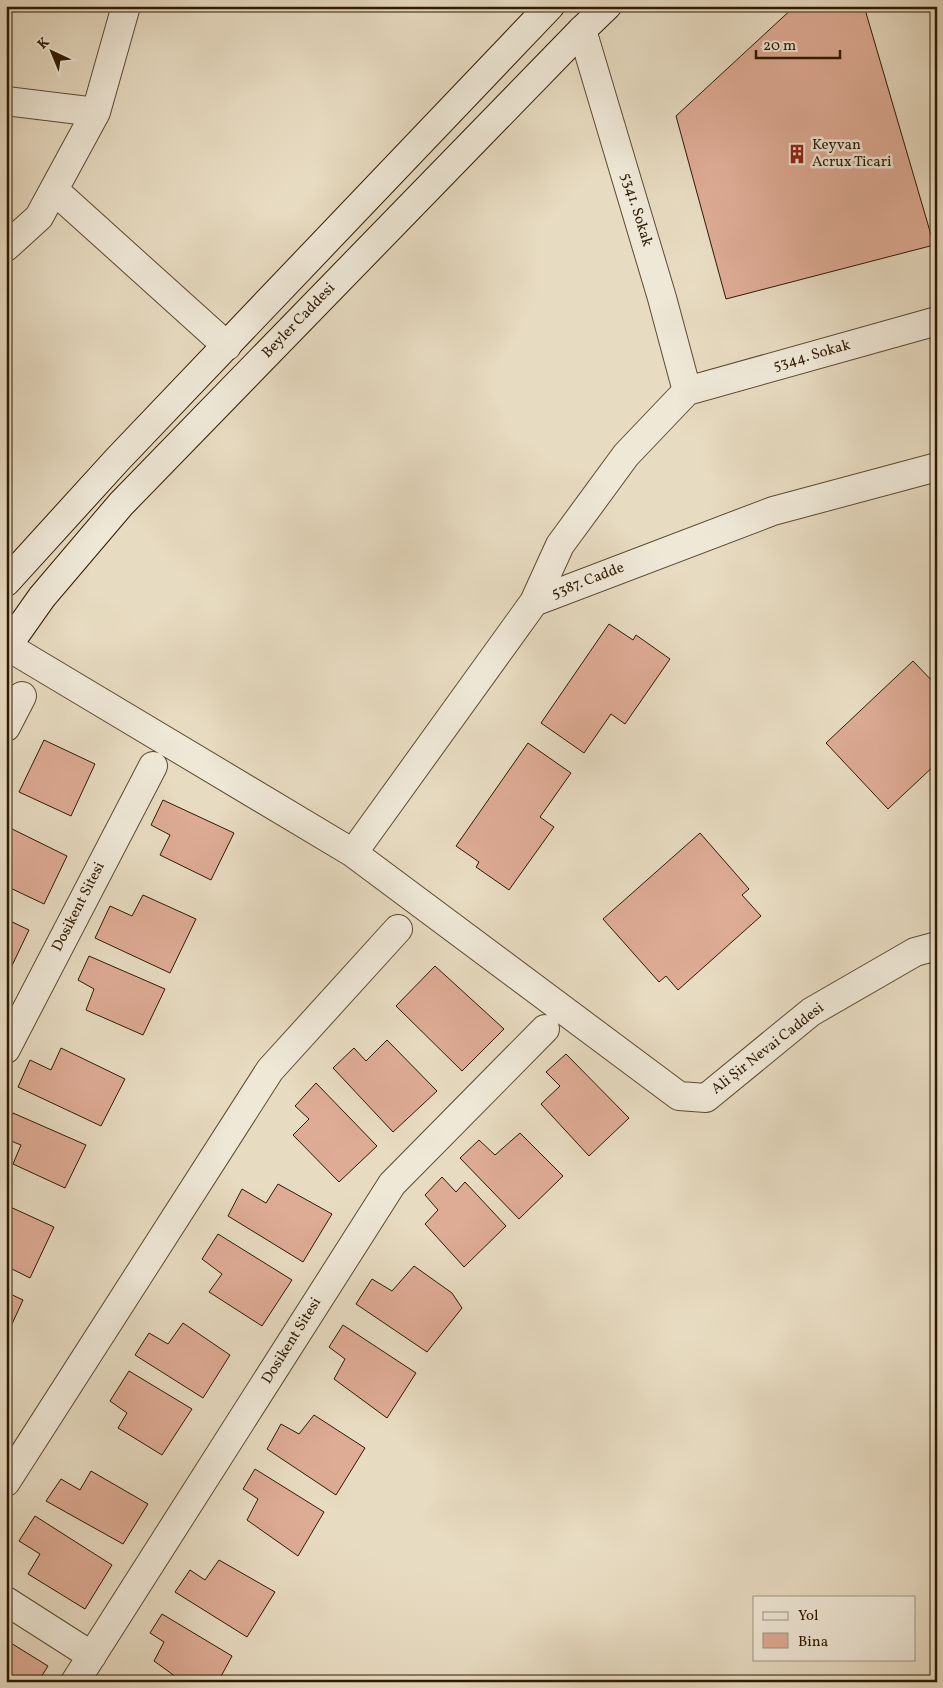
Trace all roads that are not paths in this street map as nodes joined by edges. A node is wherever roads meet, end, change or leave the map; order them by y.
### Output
1 (126, 6) edge
2 (550, 6) edge
3 (607, 6) edge
4 (582, 30) junction
5 (6, 101) edge
6 (96, 112) junction
7 (54, 190) junction
8 (6, 248) edge
9 (937, 322) edge
10 (227, 346) junction
11 (687, 391) junction
12 (937, 468) edge
13 (6, 582) edge
14 (534, 602) junction
15 (7, 647) edge
16 (22, 696) dead end
17 (6, 727) edge
18 (153, 766) dead end
19 (353, 853) junction
20 (398, 929) dead end
21 (937, 946) edge
22 (545, 1030) dead end
23 (6, 1049) edge
24 (6, 1482) edge
25 (6, 1601) edge
26 (92, 1656) junction
27 (75, 1682) edge

1 - 6 street
2 - 10 street
3 - 4 street, Beyler Caddesi
4 - 11 street, 5341. Sokak
4 - 15 street, Beyler Caddesi
5 - 6 street
6 - 7 street
7 - 8 street
7 - 10 street
9 - 11 street, 5344. Sokak
10 - 13 street
11 - 14 street
12 - 14 street, 5387. Cadde
14 - 19 street, 5387. Cadde
15 - 19 street
16 - 17 street
18 - 23 street, Dosikent Sitesi
19 - 21 street, Ali Şir Nevai Caddesi
20 - 24 street
22 - 26 street, Dosikent Sitesi
25 - 26 street
26 - 27 street, Dosikent Sitesi

